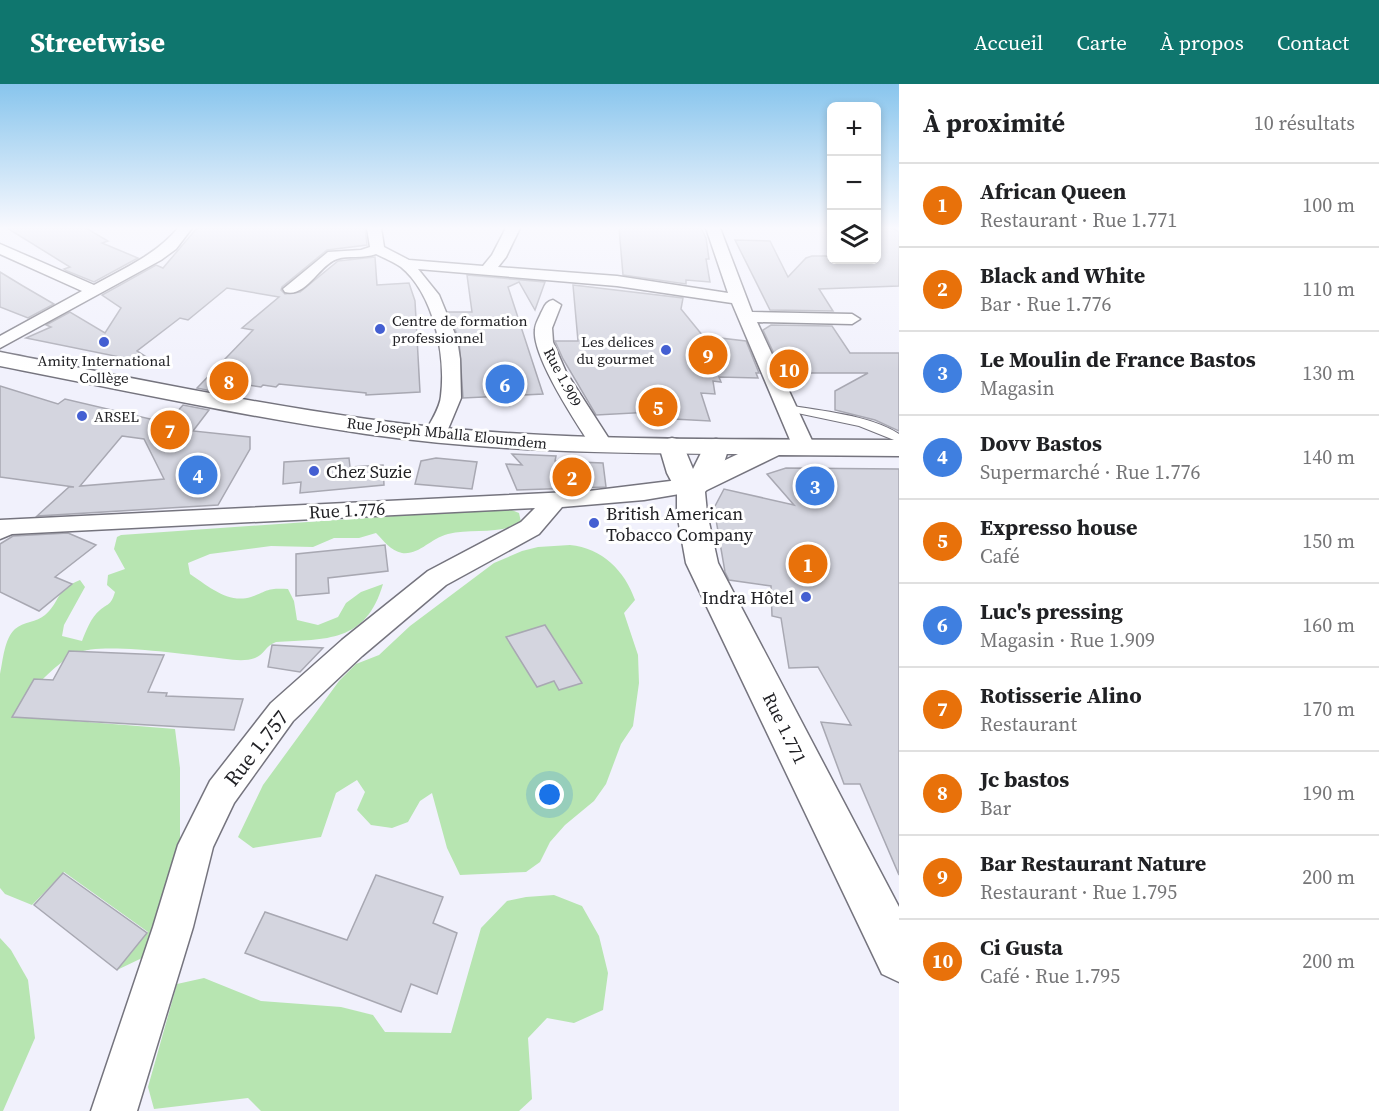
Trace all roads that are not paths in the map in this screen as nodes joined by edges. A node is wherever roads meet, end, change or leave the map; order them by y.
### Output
1 (58, 276) edge
2 (122, 276) edge
3 (307, 276) edge
4 (415, 276) edge
5 (551, 276) edge
6 (730, 276) edge
7 (291, 289) dead end
8 (95, 291) junction
9 (738, 299) junction
10 (553, 304) dead end
11 (746, 317) junction
12 (852, 319) dead end
13 (0, 343) edge
14 (0, 359) edge
15 (787, 408) junction
16 (435, 434) junction
17 (899, 440) edge
18 (602, 445) junction
19 (672, 446) junction
20 (716, 447) junction
21 (775, 447) junction
22 (804, 447) junction
23 (899, 448) edge
24 (691, 488) junction
25 (556, 500) junction
26 (0, 531) edge
27 (899, 957) edge
28 (114, 1111) edge

1 - 8 street
2 - 8 street
3 - 7 street
4 - 16 street
5 - 9 street
6 - 9 street
8 - 13 street
9 - 11 street
10 - 18 street, Rue 1.909
11 - 12 street
11 - 15 street
14 - 16 main road, Rue Joseph Mballa Eloumdem
15 - 17 lane
15 - 22 street
16 - 18 main road, Rue Joseph Mballa Eloumdem
18 - 19 main road, Rue Joseph Mballa Eloumdem
19 - 20 main road, Rue Joseph Mballa Eloumdem
19 - 24 main road, Rue 1.771
20 - 21 main road, Rue Joseph Mballa Eloumdem
20 - 24 main road
21 - 22 main road, Rue Joseph Mballa Eloumdem
21 - 24 main road
22 - 23 main road, Rue Joseph Mballa Eloumdem
24 - 25 street, Rue 1.776
24 - 27 main road, Rue 1.771
25 - 26 street, Rue 1.776
25 - 28 street, Rue 1.757

